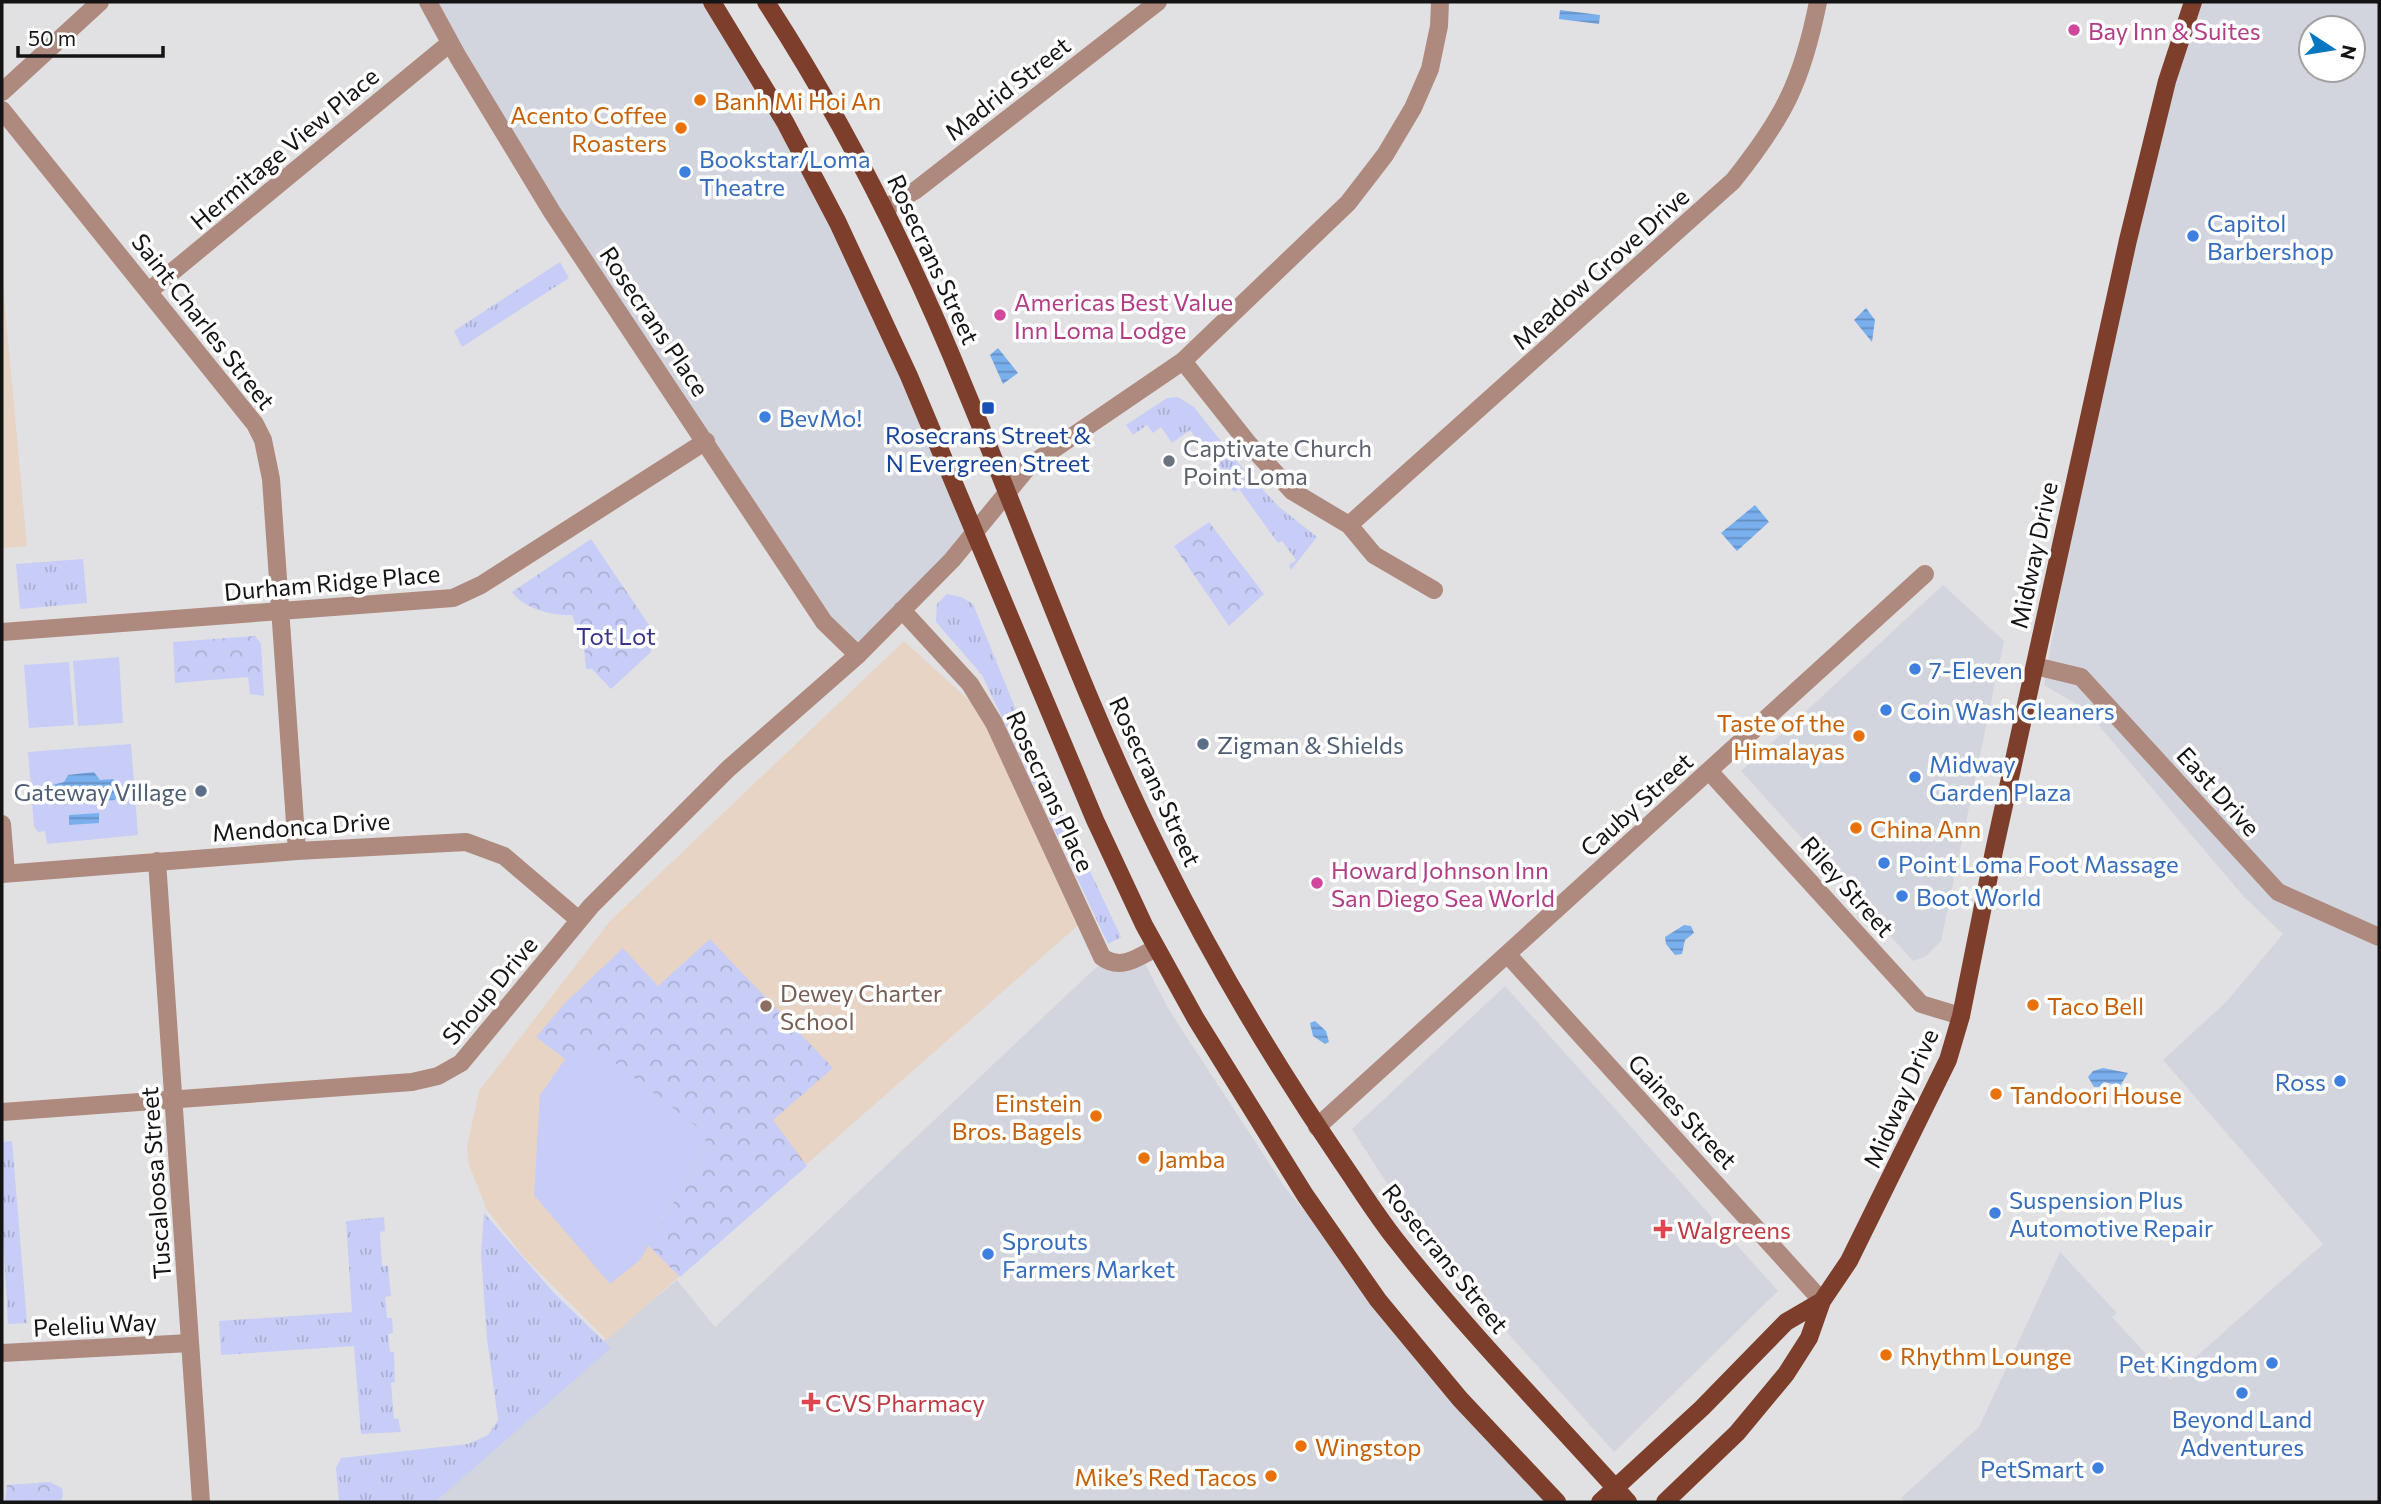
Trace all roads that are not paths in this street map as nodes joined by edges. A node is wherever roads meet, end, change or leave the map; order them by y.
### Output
1 (100, 2) edge
2 (428, 2) edge
3 (712, 2) edge
4 (766, 2) edge
5 (1158, 2) edge
6 (1440, 2) edge
7 (1818, 2) edge
8 (2193, 2) edge
9 (450, 43) junction
10 (2, 92) edge
11 (2, 110) edge
12 (884, 209) junction
13 (149, 291) junction
14 (1183, 362) junction
15 (706, 441) junction
16 (1007, 489) junction
17 (1349, 525) junction
18 (975, 532) junction
19 (1925, 574) dead end
20 (1434, 590) dead end
21 (902, 610) junction
22 (279, 611) junction
23 (2, 632) edge
24 (858, 655) junction
25 (2035, 666) junction
26 (1709, 771) junction
27 (2, 824) edge
28 (297, 850) junction
29 (157, 861) junction
30 (4, 874) edge
31 (579, 920) junction
32 (2379, 937) edge
33 (1156, 948) junction
34 (1507, 955) junction
35 (1961, 1016) junction
36 (174, 1099) junction
37 (2, 1112) edge
38 (1317, 1127) junction
39 (1822, 1301) junction
40 (190, 1343) junction
41 (2, 1353) edge
42 (1615, 1488) junction
43 (201, 1502) edge
44 (1557, 1502) edge
45 (1600, 1502) edge
46 (1628, 1502) edge
47 (1665, 1502) edge

1 - 10 street
2 - 9 street, Rosecrans Place
3 - 18 main road
4 - 12 main road, Rosecrans Street
5 - 12 street, Madrid Street
6 - 14 street, Shoup Drive
7 - 17 street, Meadow Grove Drive
8 - 25 main road, Midway Drive
9 - 13 street, Hermitage View Place
9 - 15 street, Rosecrans Place
11 - 13 street, Saint Charles Street
12 - 16 main road, Rosecrans Street
13 - 22 street, Saint Charles Street
14 - 16 street, Shoup Drive
14 - 17 street
15 - 22 street, Durham Ridge Place
15 - 24 street, Rosecrans Place
16 - 18 street, Shoup Drive
16 - 38 main road, Rosecrans Street
17 - 20 street
18 - 21 street, Shoup Drive
18 - 33 main road
19 - 26 street, Cauby Street
21 - 24 street, Shoup Drive
21 - 33 street, Rosecrans Place
22 - 23 street, Durham Ridge Place
22 - 28 street, Saint Charles Street
24 - 31 street, Shoup Drive
25 - 32 street, East Drive
25 - 35 main road, Midway Drive
26 - 34 street, Cauby Street
26 - 35 street, Riley Street
27 - 30 street
28 - 29 street, Mendonca Drive
28 - 31 street, Mendonca Drive
29 - 30 street, Mendonca Drive
29 - 36 street, Tuscaloosa Street
31 - 36 street, Shoup Drive
33 - 44 main road
34 - 38 street, Cauby Street
34 - 39 street, Gaines Street
35 - 39 main road, Midway Drive
36 - 37 street, Shoup Drive
36 - 40 street, Tuscaloosa Street
38 - 42 main road, Rosecrans Street
39 - 42 main road, Midway Drive
39 - 47 main road, Midway Drive
40 - 41 street, Peleliu Way
40 - 43 street, Tuscaloosa Street
42 - 45 main road, Midway Drive
42 - 46 main road, Rosecrans Street

